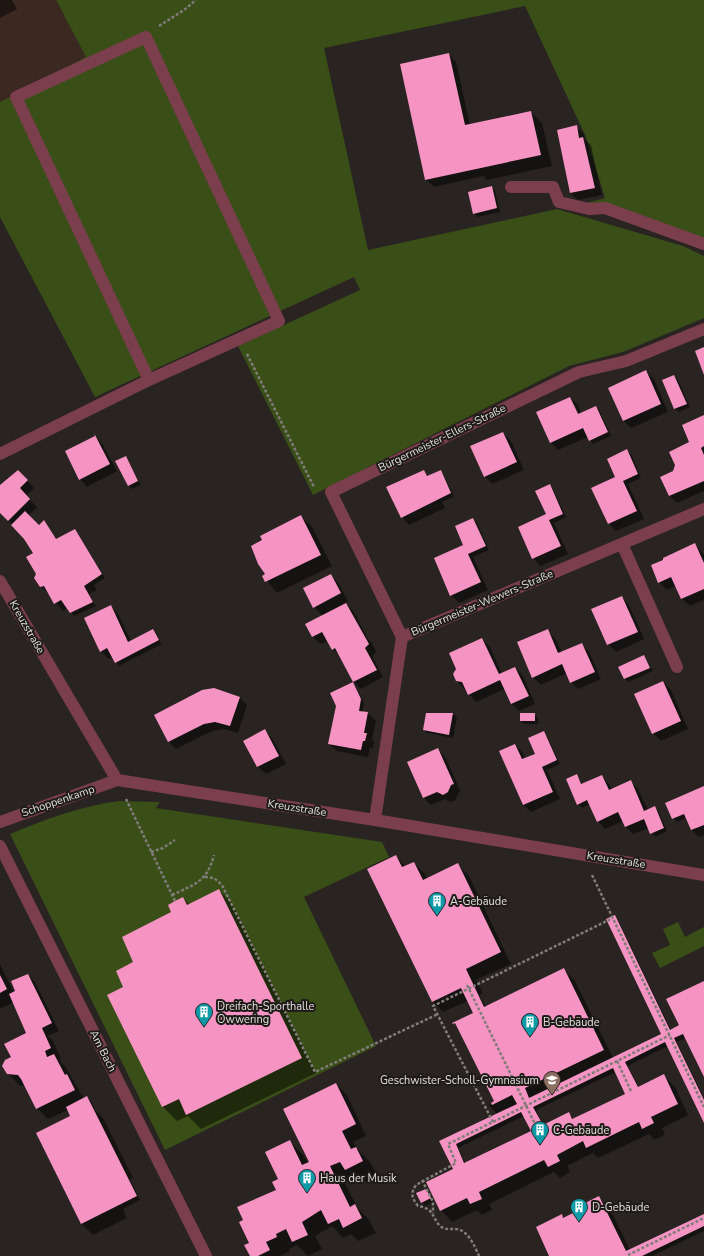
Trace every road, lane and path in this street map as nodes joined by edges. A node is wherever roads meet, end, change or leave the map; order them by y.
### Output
1 (196, 0) edge
2 (146, 37) junction
3 (511, 187) dead end
4 (704, 244) edge
5 (704, 329) edge
6 (240, 339) junction
7 (149, 380) junction
8 (0, 454) edge
9 (331, 492) junction
10 (704, 509) edge
11 (622, 544) junction
12 (0, 581) edge
13 (402, 637) junction
14 (677, 667) dead end
15 (117, 780) junction
16 (375, 820) junction
17 (0, 822) edge
18 (175, 840) dead end
19 (0, 846) edge
20 (151, 852) junction
21 (214, 855) dead end
22 (582, 855) junction
23 (704, 875) edge
24 (205, 877) junction
25 (172, 894) junction
26 (175, 901) dead end
27 (613, 918) junction
28 (467, 986) junction
29 (438, 1014) junction
30 (670, 1035) junction
31 (617, 1061) junction
32 (631, 1091) dead end
33 (526, 1106) junction
34 (704, 1107) edge
35 (493, 1122) junction
36 (537, 1128) dead end
37 (422, 1180) junction
38 (433, 1213) junction
39 (704, 1218) edge
40 (628, 1255) dead end
41 (206, 1256) edge
42 (479, 1256) edge

1 - 2 path
2 - 6 street
2 - 7 street
3 - 4 street
5 - 9 street, Bürgermeister-Ellers-Straße
6 - 7 street
6 - 9 path
7 - 8 street
9 - 13 street
10 - 11 street, Bürgermeister-Wewers-Straße
11 - 13 street, Bürgermeister-Wewers-Straße
11 - 14 street
12 - 15 street, Kreuzstraße
13 - 16 street, Bürgermeister-Wewers-Straße
15 - 16 street, Kreuzstraße
15 - 17 street, Schoppenkamp
15 - 20 path
16 - 22 street, Kreuzstraße
18 - 20 path
19 - 41 street, Am Bach
20 - 25 path
21 - 24 path
22 - 23 street, Kreuzstraße
22 - 27 path
24 - 25 path
24 - 29 path
25 - 26 path
27 - 28 path
27 - 30 path
28 - 29 path
28 - 33 path
29 - 35 path
30 - 31 path
30 - 34 path
31 - 32 path
31 - 33 path
33 - 35 path
33 - 36 path
35 - 37 path
37 - 38 path
37 - 38 path
38 - 42 path
39 - 40 path

